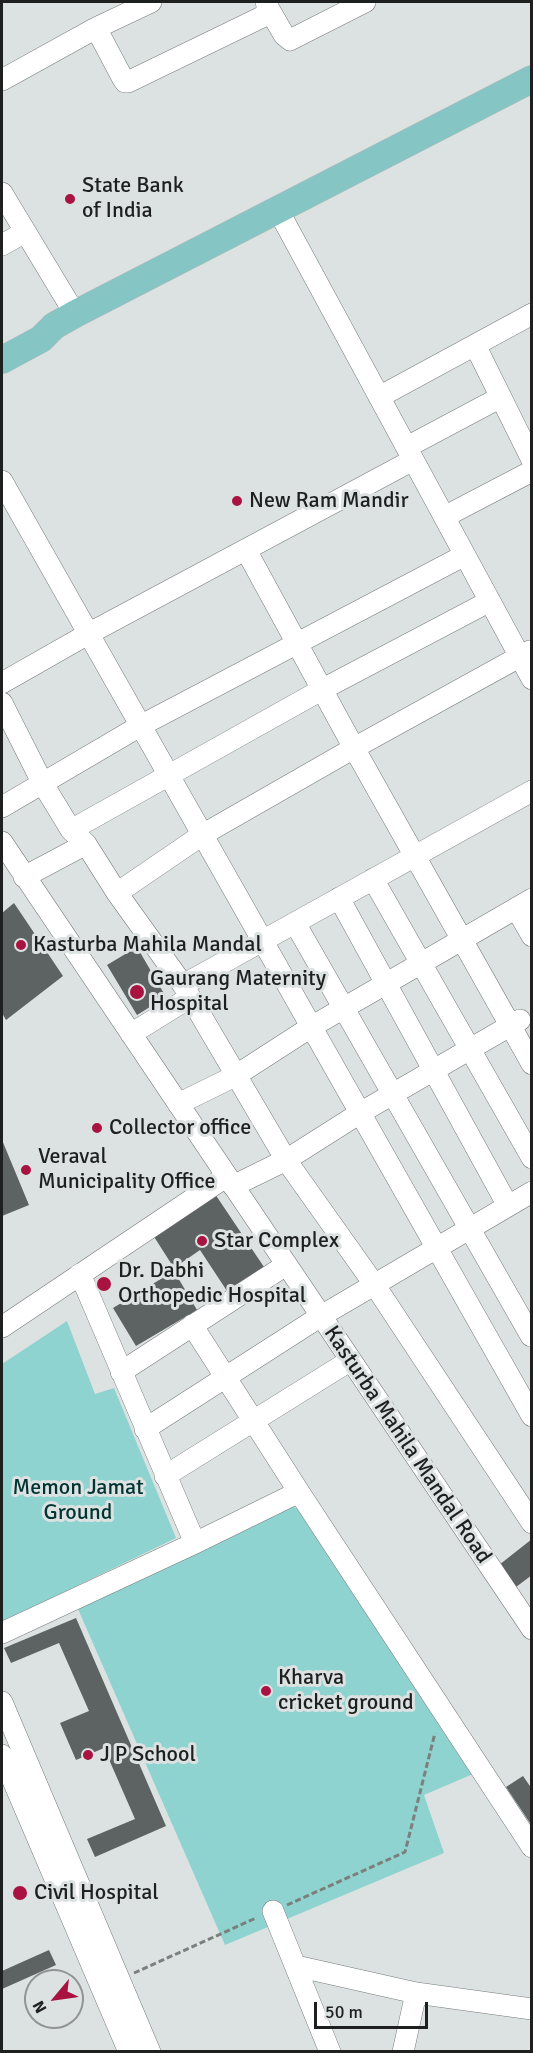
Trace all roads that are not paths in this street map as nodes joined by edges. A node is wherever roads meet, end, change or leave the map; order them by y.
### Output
1 (151, 2) edge
2 (365, 2) edge
3 (267, 5) edge
4 (96, 28) junction
5 (531, 79) edge
6 (2, 80) edge
7 (2, 193) edge
8 (278, 210) junction
9 (25, 232) junction
10 (2, 245) edge
11 (531, 314) edge
12 (64, 320) junction
13 (2, 344) edge
14 (475, 345) junction
15 (2, 360) edge
16 (379, 397) junction
17 (501, 397) junction
18 (410, 454) junction
19 (531, 460) edge
20 (531, 471) edge
21 (2, 481) edge
22 (444, 517) junction
23 (246, 550) junction
24 (465, 555) junction
25 (490, 601) junction
26 (88, 634) junction
27 (298, 643) junction
28 (526, 654) edge
29 (531, 679) edge
30 (2, 684) edge
31 (323, 689) junction
32 (4, 715) edge
33 (140, 726) junction
34 (354, 748) junction
35 (168, 776) junction
36 (43, 784) junction
37 (531, 791) edge
38 (2, 807) edge
39 (202, 835) junction
40 (78, 837) junction
41 (2, 842) edge
42 (416, 857) junction
43 (24, 876) junction
44 (373, 879) junction
45 (117, 894) junction
46 (339, 898) junction
47 (524, 903) edge
48 (295, 923) junction
49 (531, 936) edge
50 (462, 939) junction
51 (262, 940) junction
52 (420, 963) junction
53 (386, 984) junction
54 (186, 991) junction
55 (343, 1008) junction
56 (515, 1023) junction
57 (311, 1027) junction
58 (131, 1034) junction
59 (470, 1049) junction
60 (531, 1065) edge
61 (434, 1070) junction
62 (235, 1076) junction
63 (392, 1094) junction
64 (178, 1104) junction
65 (360, 1113) junction
66 (531, 1158) edge
67 (286, 1160) junction
68 (230, 1181) junction
69 (531, 1192) edge
70 (508, 1206) junction
71 (470, 1229) junction
72 (437, 1249) junction
73 (286, 1265) junction
74 (80, 1274) junction
75 (374, 1284) junction
76 (321, 1316) junction
77 (192, 1325) junction
78 (2, 1327) edge
79 (531, 1336) edge
80 (351, 1360) junction
81 (121, 1372) junction
82 (226, 1377) junction
83 (531, 1416) edge
84 (254, 1420) junction
85 (145, 1429) junction
86 (165, 1476) junction
87 (299, 1492) junction
88 (531, 1523) edge
89 (195, 1543) junction
90 (531, 1629) edge
91 (2, 1633) edge
92 (2, 1702) edge
93 (2, 1755) edge
94 (26, 1786) junction
95 (531, 1847) edge
96 (273, 1911) road end
97 (296, 1966) junction
98 (416, 1993) junction
99 (531, 2009) edge
100 (129, 2052) edge
101 (150, 2052) edge
102 (330, 2052) edge
103 (404, 2052) edge

1 - 4 street
2 - 3 street
3 - 4 street
4 - 6 street
5 - 8 main road
7 - 9 street
8 - 12 main road
8 - 16 street
9 - 10 street
9 - 12 street
11 - 14 street
12 - 13 main road
12 - 15 main road
14 - 16 street
14 - 17 street
16 - 18 street
17 - 18 street
17 - 19 street
18 - 22 street
18 - 23 street
20 - 22 street
21 - 26 street
22 - 24 street
23 - 26 street
23 - 27 street
24 - 25 street
24 - 27 street
25 - 28 street
25 - 31 street
26 - 30 street
26 - 33 street
27 - 31 street
27 - 33 street
28 - 29 street
28 - 34 street
31 - 34 street
31 - 35 street
32 - 36 street
33 - 35 street
33 - 36 street
34 - 39 street
34 - 42 street
35 - 39 street
35 - 40 street
36 - 38 street
36 - 40 street
37 - 42 street
39 - 45 street
39 - 51 street
40 - 43 street
40 - 45 street
41 - 43 street, Kasturba Mahila Mandal Road
42 - 44 street
42 - 50 street
43 - 58 street, Kasturba Mahila Mandal Road
44 - 46 street
44 - 52 street
45 - 54 street
46 - 48 street
46 - 53 street
47 - 49 street
47 - 50 street
48 - 51 street
48 - 55 street
50 - 52 street
50 - 56 street
51 - 54 street
51 - 57 street
52 - 53 street
52 - 59 street
53 - 55 street
53 - 61 street
54 - 58 street
54 - 62 street
55 - 57 street
55 - 63 street
56 - 59 street
56 - 60 street
57 - 62 street
57 - 65 street
58 - 64 street, Kasturba Mahila Mandal Road
59 - 61 street
59 - 66 street
61 - 63 street
61 - 70 street
62 - 64 street
62 - 67 street
63 - 65 street
63 - 71 street
64 - 68 street, Kasturba Mahila Mandal Road
65 - 67 street
65 - 72 street
67 - 68 street
67 - 75 street
68 - 73 street, Kasturba Mahila Mandal Road
68 - 74 street
69 - 70 street
70 - 71 street
71 - 72 street
71 - 79 street
72 - 75 street
72 - 83 street
73 - 76 street, Kasturba Mahila Mandal Road
73 - 77 street
74 - 78 street
74 - 81 street
75 - 76 street
75 - 88 street
76 - 80 street, Kasturba Mahila Mandal Road
76 - 82 street
77 - 81 street
77 - 82 street
80 - 84 street
80 - 90 street, Kasturba Mahila Mandal Road
81 - 85 street
82 - 84 street
82 - 85 street
84 - 86 street
84 - 87 street
85 - 86 street
86 - 89 street
87 - 89 street
87 - 95 street
89 - 91 street
92 - 94 street
93 - 94 street
94 - 100 street
94 - 101 street
96 - 97 street
97 - 98 street
97 - 102 street
98 - 99 street
98 - 103 street

